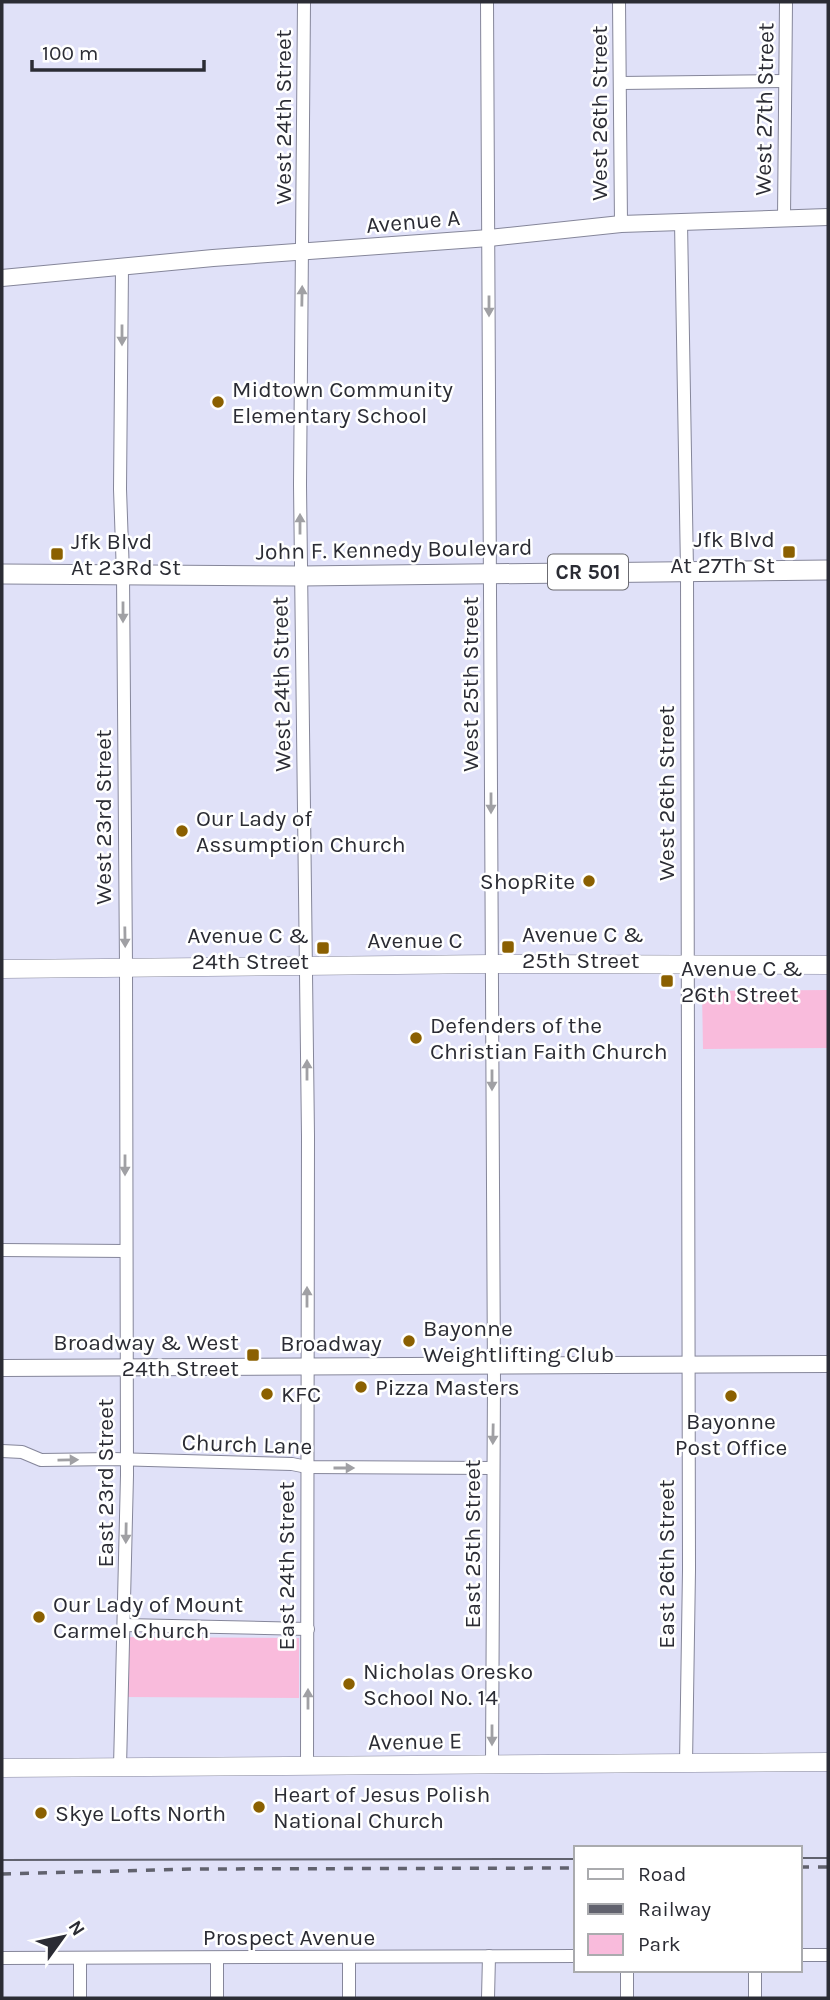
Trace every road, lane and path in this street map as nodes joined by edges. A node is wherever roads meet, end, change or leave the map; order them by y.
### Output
1 (304, 2) edge
2 (487, 2) edge
3 (620, 2) edge
4 (786, 2) edge
5 (785, 81) junction
6 (621, 83) junction
7 (784, 217) junction
8 (828, 217) edge
9 (681, 222) junction
10 (621, 224) junction
11 (489, 238) junction
12 (303, 253) junction
13 (122, 267) junction
14 (2, 278) edge
15 (687, 570) junction
16 (828, 570) edge
17 (490, 573) junction
18 (2, 574) edge
19 (123, 575) junction
20 (301, 576) junction
21 (492, 964) junction
22 (687, 964) junction
23 (306, 965) junction
24 (828, 965) edge
25 (126, 966) junction
26 (2, 969) edge
27 (2, 1250) edge
28 (125, 1251) junction
29 (828, 1364) edge
30 (307, 1365) junction
31 (493, 1366) junction
32 (689, 1366) junction
33 (126, 1367) junction
34 (2, 1368) edge
35 (2, 1451) edge
36 (127, 1461) junction
37 (307, 1467) junction
38 (493, 1468) junction
39 (124, 1625) junction
40 (308, 1629) junction
41 (828, 1762) edge
42 (686, 1764) junction
43 (492, 1765) junction
44 (120, 1767) junction
45 (307, 1767) junction
46 (2, 1768) edge
47 (802, 1955) edge
48 (828, 1955) edge
49 (489, 1956) junction
50 (574, 1956) edge
51 (2, 1958) edge
52 (217, 1958) junction
53 (349, 1958) junction
54 (80, 1959) junction
55 (627, 1972) edge
56 (755, 1972) edge
57 (80, 1998) edge
58 (217, 1998) edge
59 (349, 1998) edge
60 (488, 1998) edge
61 (627, 1998) edge
62 (755, 1998) edge

1 - 12 street, West 24th Street
2 - 11 street, West 25th Street
3 - 6 street, West 26th Street
4 - 5 street, West 27th Street
5 - 6 street
5 - 7 street, West 27th Street
6 - 10 street, West 26th Street
7 - 8 street, Avenue A
7 - 9 street, Avenue A
9 - 10 street, Avenue A
9 - 15 street, West 26th Street
10 - 11 street, Avenue A
11 - 12 street, Avenue A
11 -> 17 street, West 25th Street
12 - 13 street, Avenue A
20 -> 12 street, West 24th Street
13 - 14 street, Avenue A
13 -> 19 street, West 23rd Street
15 - 16 main road, John F. Kennedy Boulevard / CR 501
15 - 17 main road, John F. Kennedy Boulevard / CR 501
15 - 22 street, West 26th Street
17 - 20 main road, John F. Kennedy Boulevard / CR 501
17 -> 21 street, West 25th Street
18 - 19 main road, John F. Kennedy Boulevard / CR 501
19 - 20 main road, John F. Kennedy Boulevard / CR 501
19 -> 25 street, West 23rd Street
20 - 23 street, West 24th Street
21 - 22 main road, Avenue C
21 - 23 main road, Avenue C
21 -> 31 street, West 25th Street
22 - 24 main road, Avenue C
22 - 32 street, West 26th Street
23 - 25 main road, Avenue C
30 -> 23 street, West 24th Street
25 - 26 main road, Avenue C
25 -> 28 street, West 23rd Street
27 - 28 street
28 - 33 street, West 23rd Street
29 - 32 street, Broadway
30 - 31 street, Broadway
30 - 33 street, Broadway
30 - 37 street, East 24th Street
31 - 32 street, Broadway
31 -> 38 street, East 25th Street
32 - 42 street, East 26th Street
33 - 34 street, Broadway
33 - 36 street, East 23rd Street
35 -> 36 street, Church Lane
36 - 37 street, Church Lane
36 -> 39 street, East 23rd Street
37 -> 38 street, Church Lane
37 - 40 street, East 24th Street
38 -> 43 street, East 25th Street
39 - 40 street
39 - 44 street, East 23rd Street
45 -> 40 street, East 24th Street
41 - 42 main road, Avenue E
42 - 43 main road, Avenue E
43 - 45 main road, Avenue E
44 - 45 main road, Avenue E
44 - 46 main road, Avenue E
47 - 48 street
49 - 50 street, Prospect Avenue
49 - 53 street, Prospect Avenue
49 - 60 street
51 - 54 street, Prospect Avenue
52 - 53 street, Prospect Avenue
52 - 54 street, Prospect Avenue
52 - 58 street
53 - 59 street
54 - 57 street
55 - 61 street
56 - 62 street

